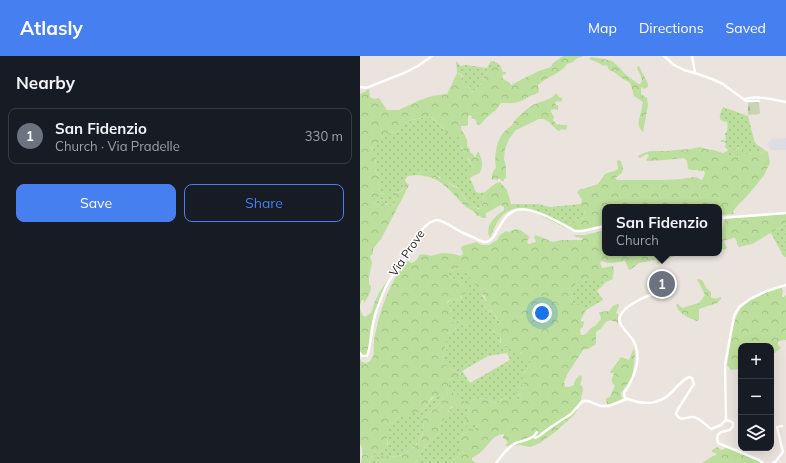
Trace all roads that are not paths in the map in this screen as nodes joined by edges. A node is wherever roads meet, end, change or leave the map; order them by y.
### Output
1 (432, 56) edge
2 (664, 56) edge
3 (692, 56) edge
4 (695, 73) junction
5 (360, 87) edge
6 (744, 99) junction
7 (759, 101) dead end
8 (786, 102) edge
9 (786, 213) edge
10 (722, 218) edge
11 (602, 227) edge
12 (786, 285) edge
13 (653, 294) dead end
14 (360, 353) edge
15 (627, 399) junction
16 (726, 420) junction
17 (782, 426) dead end
18 (537, 432) dead end
19 (534, 436) junction
20 (496, 463) edge
21 (763, 463) edge
22 (773, 463) edge

1 - 5 street
2 - 4 street
3 - 4 street
4 - 6 street
6 - 7 street
6 - 8 street
9 - 10 street
11 - 14 street, Via Prove
12 - 16 street
13 - 15 street
15 - 16 street
15 - 19 street
16 - 21 street
17 - 22 street
18 - 19 street
19 - 20 street

